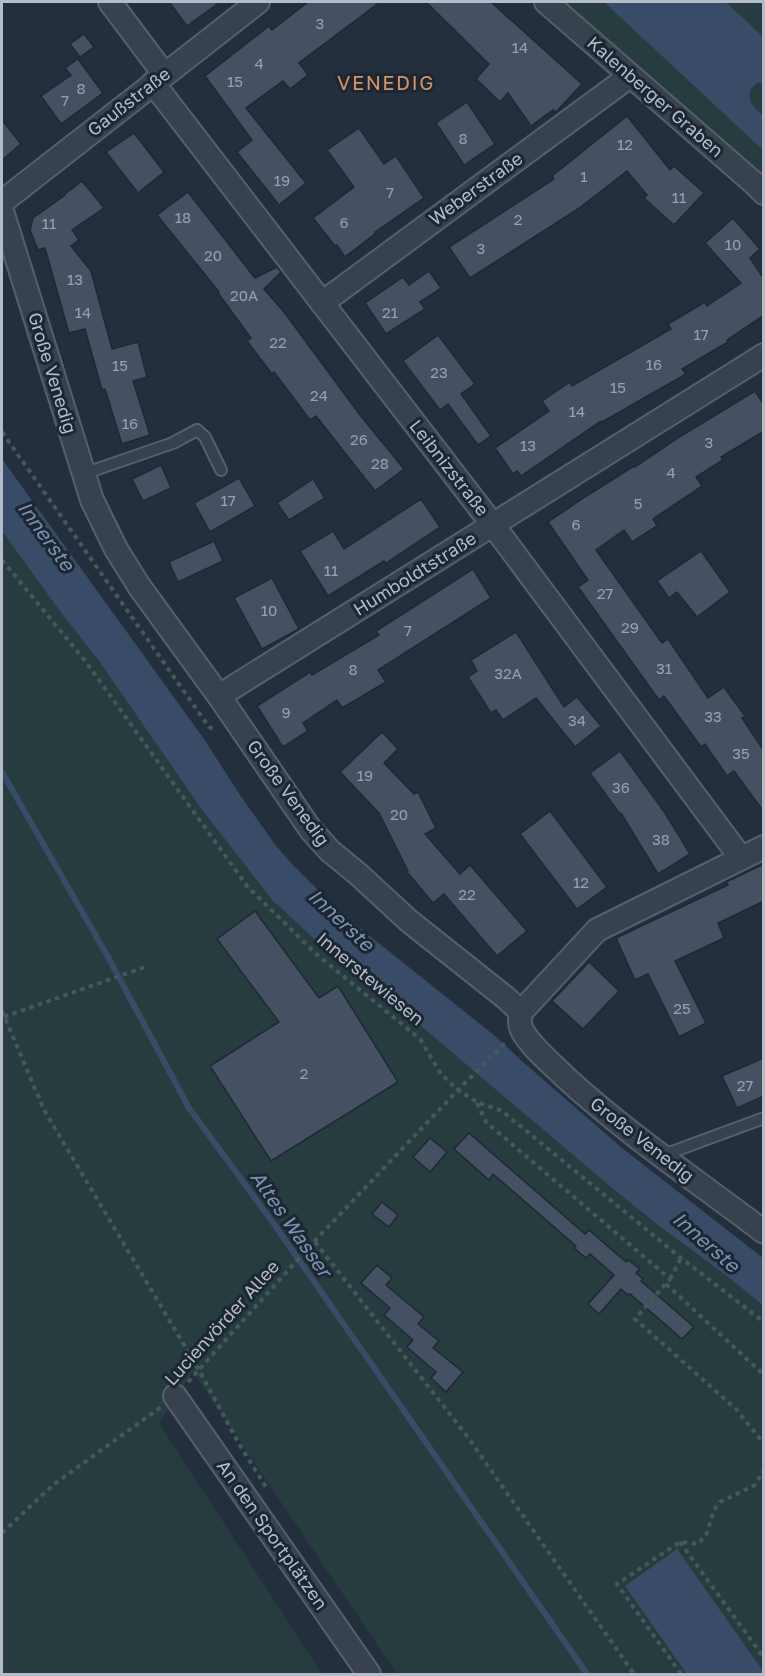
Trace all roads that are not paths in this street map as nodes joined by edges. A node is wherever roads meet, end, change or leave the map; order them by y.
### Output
1 (110, 2) edge
2 (258, 2) edge
3 (546, 2) edge
4 (630, 76) junction
5 (159, 78) junction
6 (764, 194) edge
7 (2, 202) edge
8 (2, 211) edge
9 (322, 303) junction
10 (764, 355) edge
11 (221, 470) dead end
12 (83, 474) junction
13 (493, 525) junction
14 (219, 696) junction
15 (764, 847) edge
16 (741, 858) junction
17 (521, 1012) junction
18 (764, 1118) edge
19 (661, 1156) junction
20 (764, 1232) edge
21 (175, 1396) road end
22 (369, 1674) edge

1 - 5 street, Leibnizstraße
2 - 5 street, Gaußstraße
3 - 4 street, Kalenberger Graben
4 - 6 street, Kalenberger Graben
4 - 9 street, Weberstraße
5 - 7 street, Gaußstraße
5 - 9 street, Leibnizstraße
8 - 12 street, Große Venedig
9 - 13 street, Leibnizstraße
10 - 13 street, Humboldtstraße
11 - 12 lane
12 - 14 street, Große Venedig
13 - 14 street, Humboldtstraße
13 - 16 street, Leibnizstraße
14 - 17 street, Große Venedig
15 - 16 street
16 - 17 street
17 - 19 street, Große Venedig
18 - 19 lane
19 - 20 street, Große Venedig
21 - 22 street, An den Sportplätzen

